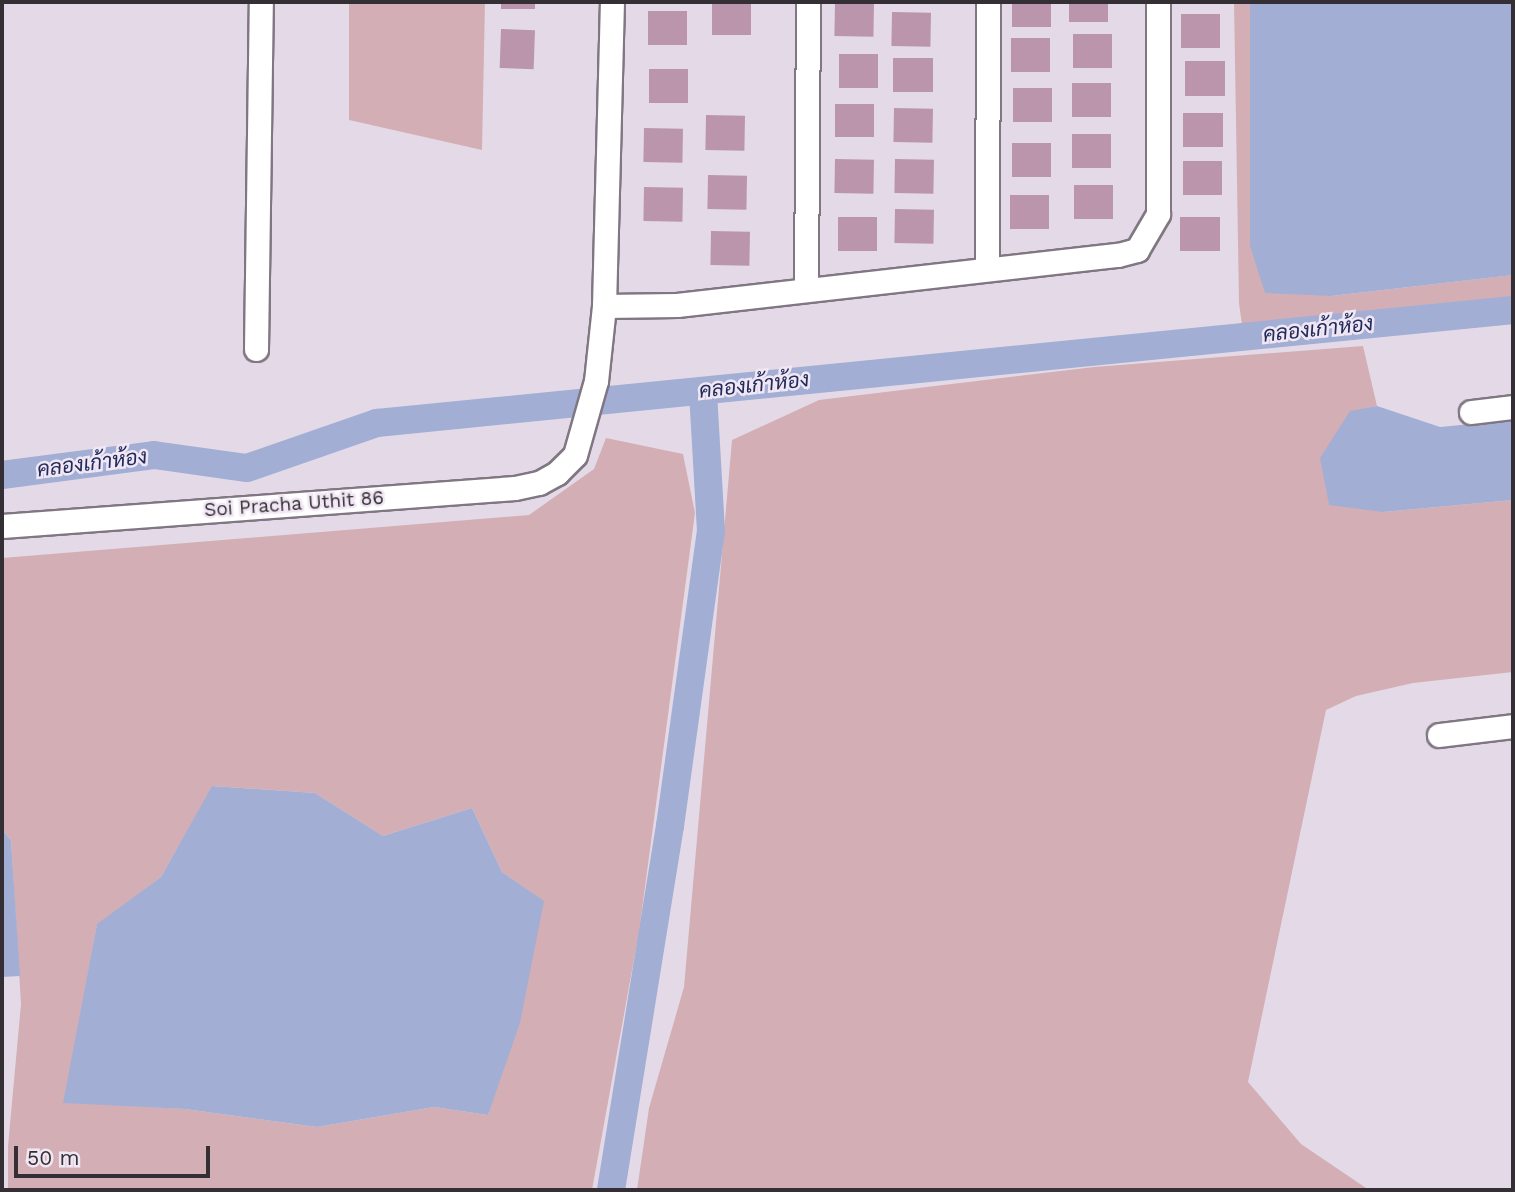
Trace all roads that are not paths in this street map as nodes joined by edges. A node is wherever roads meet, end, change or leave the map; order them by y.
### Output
1 (261, 2) edge
2 (612, 2) edge
3 (808, 2) edge
4 (988, 2) edge
5 (1158, 2) edge
6 (987, 269) junction
7 (806, 288) junction
8 (604, 306) junction
9 (256, 349) dead end
10 (1513, 407) edge
11 (1471, 411) dead end
12 (2, 526) edge
13 (1513, 726) edge
14 (1439, 735) dead end

1 - 9 street
2 - 8 street
3 - 7 street
4 - 6 street
5 - 6 street
6 - 7 street
7 - 8 street
8 - 12 street, Soi Pracha Uthit 86
10 - 11 street
13 - 14 street

